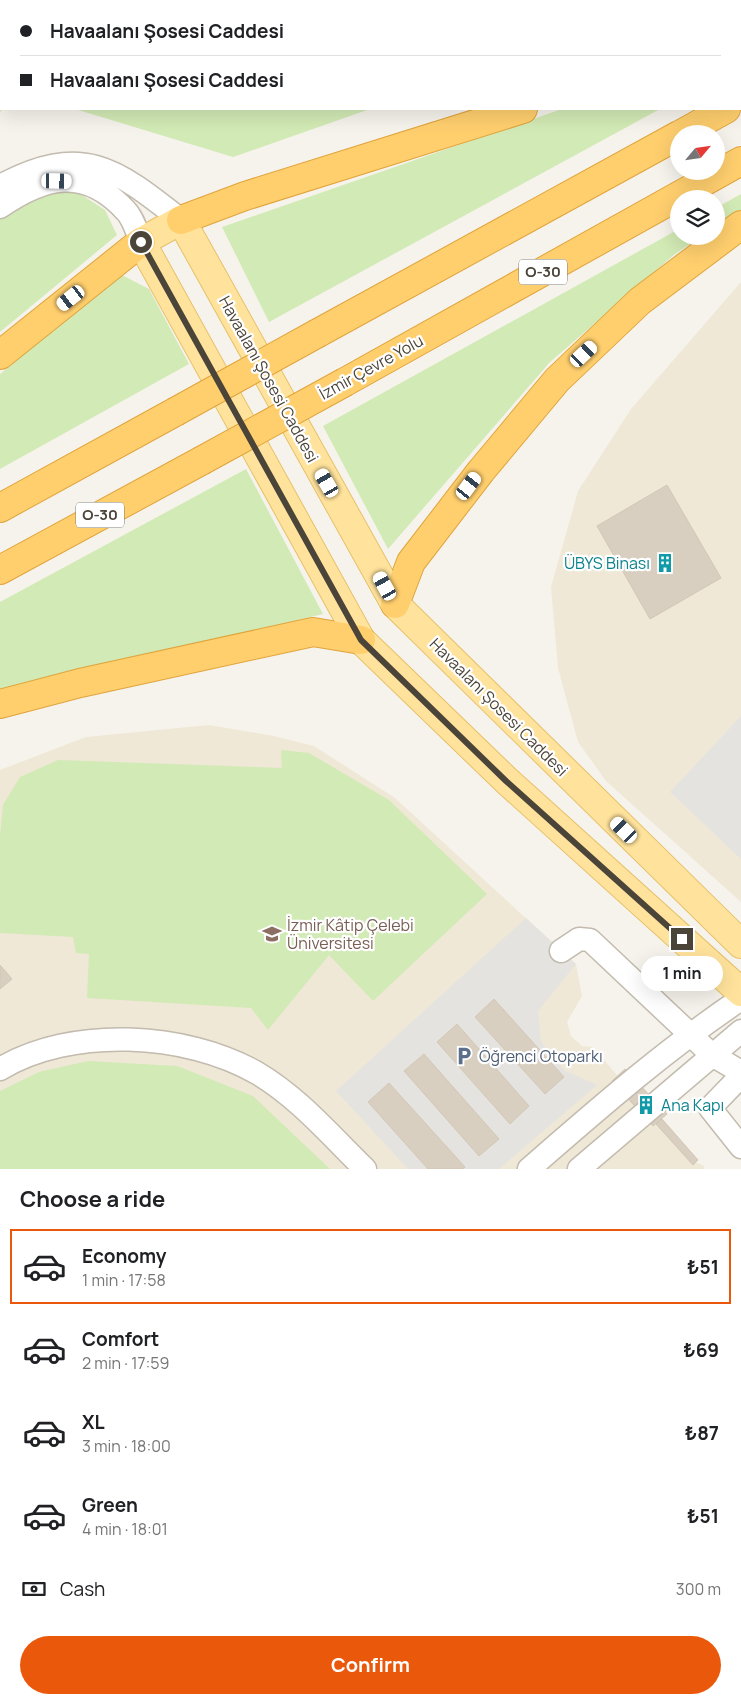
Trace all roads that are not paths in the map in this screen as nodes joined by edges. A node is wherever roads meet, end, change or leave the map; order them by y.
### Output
1 (520, 110) edge
2 (724, 110) edge
3 (697, 125) edge
4 (670, 139) edge
5 (741, 161) edge
6 (0, 186) edge
7 (0, 207) edge
8 (181, 220) junction
9 (741, 225) edge
10 (141, 242) junction
11 (0, 355) edge
12 (0, 508) edge
13 (0, 570) edge
14 (395, 604) junction
15 (361, 640) junction
16 (0, 704) edge
17 (741, 944) edge
18 (562, 951) dead end
19 (741, 992) edge
20 (741, 999) edge
21 (741, 1031) edge
22 (689, 1034) junction
23 (712, 1055) junction
24 (0, 1069) edge
25 (741, 1074) edge
26 (741, 1147) edge
27 (365, 1169) edge
28 (529, 1169) edge
29 (579, 1169) edge

1 - 8 highway
2 - 3 highway
4 - 12 highway, bridge
5 - 13 highway, İzmir Çevre Yolu / O-30, bridge
6 - 8 street, Havaalanı Şosesi Caddesi
7 - 10 street
8 - 10 main road
8 - 14 main road, Havaalanı Şosesi Caddesi
9 - 14 highway
10 - 11 highway
10 - 15 main road
14 - 17 main road, Havaalanı Şosesi Caddesi
15 - 16 highway
15 - 19 main road
18 - 22 street
20 - 22 street
21 - 23 street
22 - 23 street
22 - 28 street
23 - 25 street
23 - 29 street
24 - 27 street
25 - 26 street

